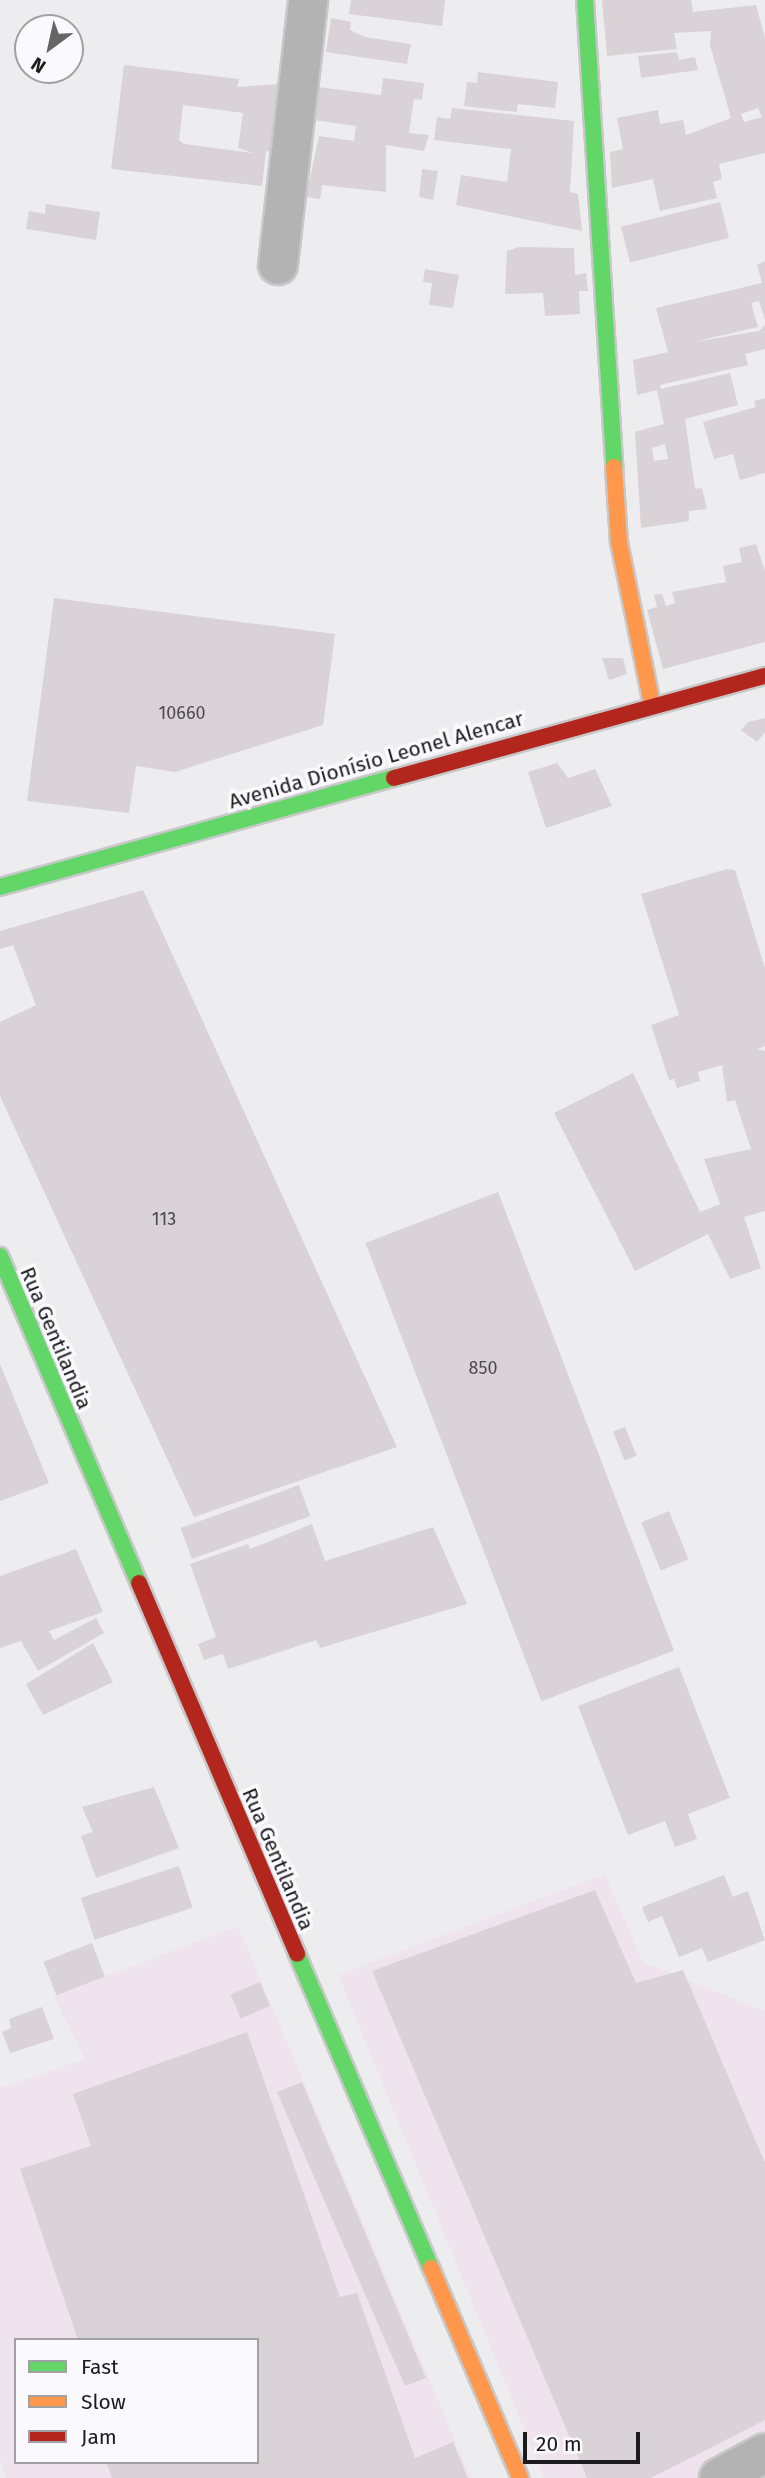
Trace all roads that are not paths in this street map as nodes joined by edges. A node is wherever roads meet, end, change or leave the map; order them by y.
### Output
1 (308, 0) edge
2 (585, 0) edge
3 (278, 265) dead end
4 (765, 676) edge
5 (652, 704) junction
6 (0, 887) edge
7 (0, 1256) edge
8 (765, 2452) edge
9 (520, 2478) edge
10 (719, 2478) edge

1 - 3 street
2 - 5 street
4 - 5 street, Avenida Dionísio Leonel Alencar
5 - 6 street, Avenida Dionísio Leonel Alencar
7 - 9 street, Rua Gentilandia
8 - 10 street

